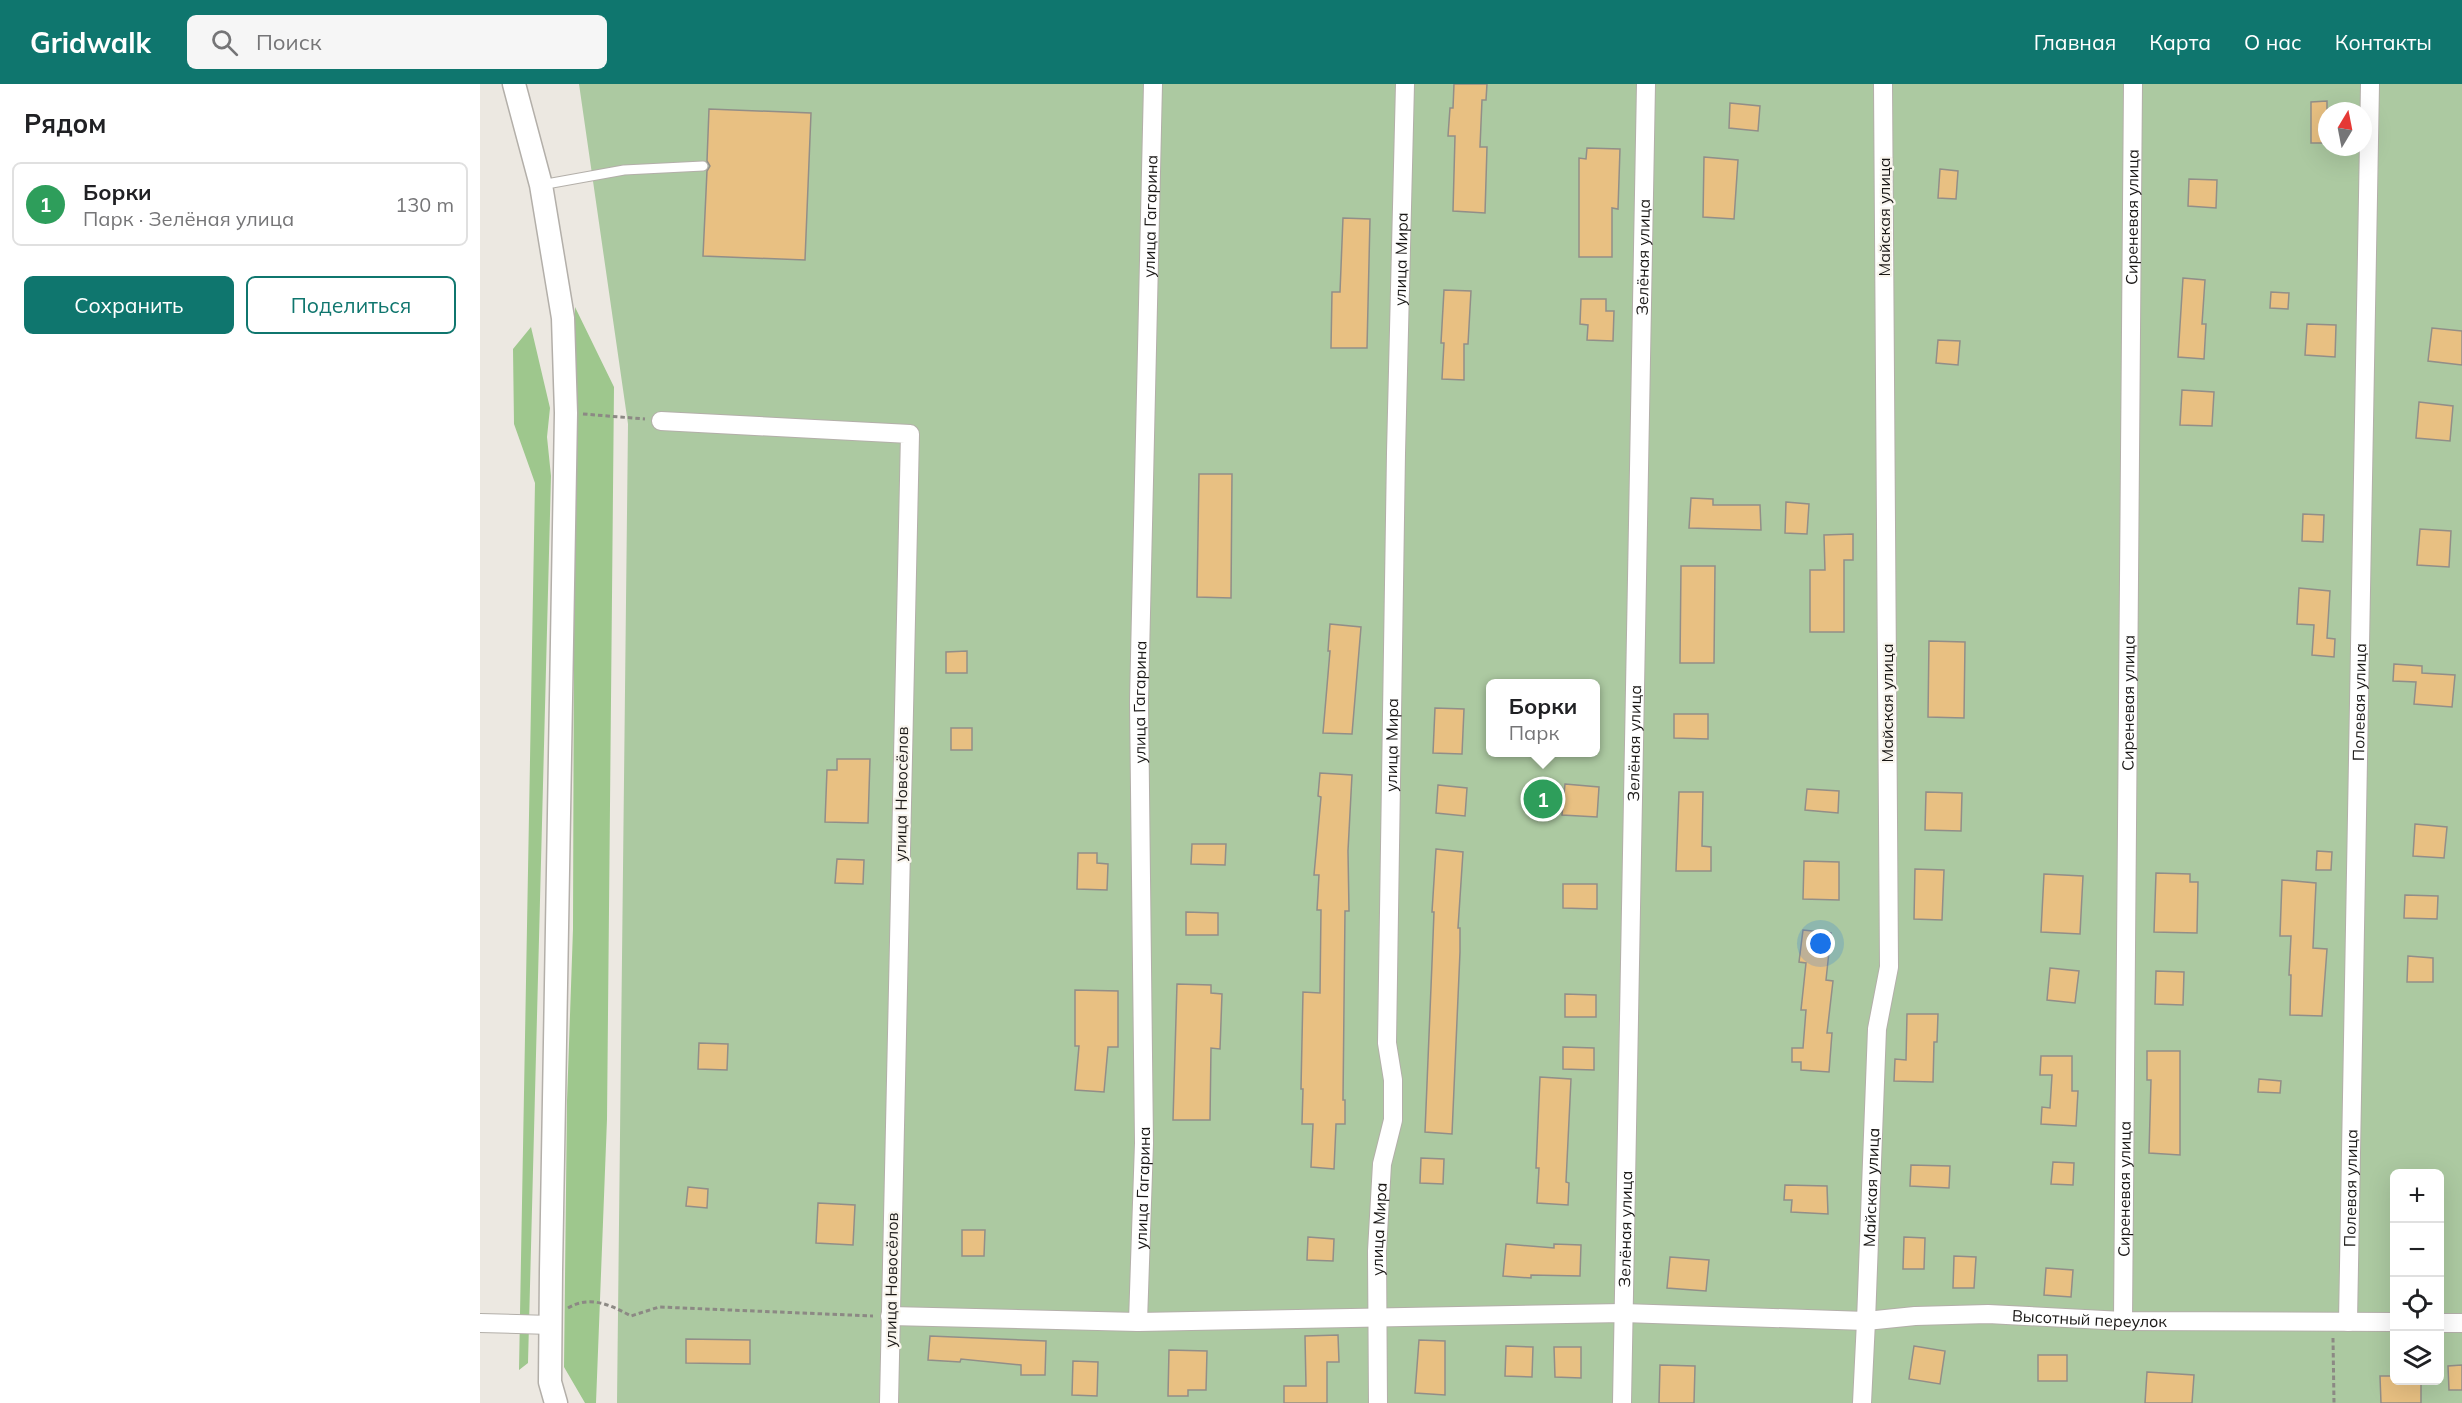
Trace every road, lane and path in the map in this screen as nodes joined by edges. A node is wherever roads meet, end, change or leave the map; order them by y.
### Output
1 (514, 84) edge
2 (1153, 84) edge
3 (1405, 84) edge
4 (1646, 84) edge
5 (1883, 84) edge
6 (2133, 84) edge
7 (2370, 84) edge
8 (703, 166) dead end
9 (541, 185) junction
10 (566, 413) junction
11 (661, 421) joint
12 (1623, 1313) junction
13 (890, 1316) junction
14 (1380, 1319) junction
15 (1866, 1321) junction
16 (2123, 1321) junction
17 (1137, 1322) junction
18 (2341, 1322) junction
19 (2390, 1322) edge
20 (480, 1323) edge
21 (2444, 1323) edge
22 (2462, 1323) edge
23 (550, 1325) junction
24 (556, 1403) edge
25 (889, 1403) edge
26 (1378, 1403) edge
27 (1622, 1403) edge
28 (1862, 1403) edge
29 (2334, 1403) edge

1 - 9 street
2 - 17 street, улица Гагарина
3 - 14 street, улица Мира
4 - 12 street, Зелёная улица
5 - 15 street, Майская улица
6 - 16 street, Сиреневая улица
7 - 18 street, Полевая улица
8 - 9 lane
9 - 10 street
10 - 11 path
10 - 23 street
11 - 13 street, улица Новосёлов
12 - 14 street, Высотный переулок
12 - 15 street, Высотный переулок
12 - 27 street, Зелёная улица
13 - 17 street, Высотный переулок
13 - 23 path
13 - 25 street, улица Новосёлов
14 - 17 street, Высотный переулок
14 - 26 street, улица Мира
15 - 16 street, Высотный переулок
15 - 28 street
16 - 18 street, Высотный переулок
18 - 19 street, Высотный переулок
18 - 29 path
20 - 23 street
21 - 22 street
23 - 24 street

